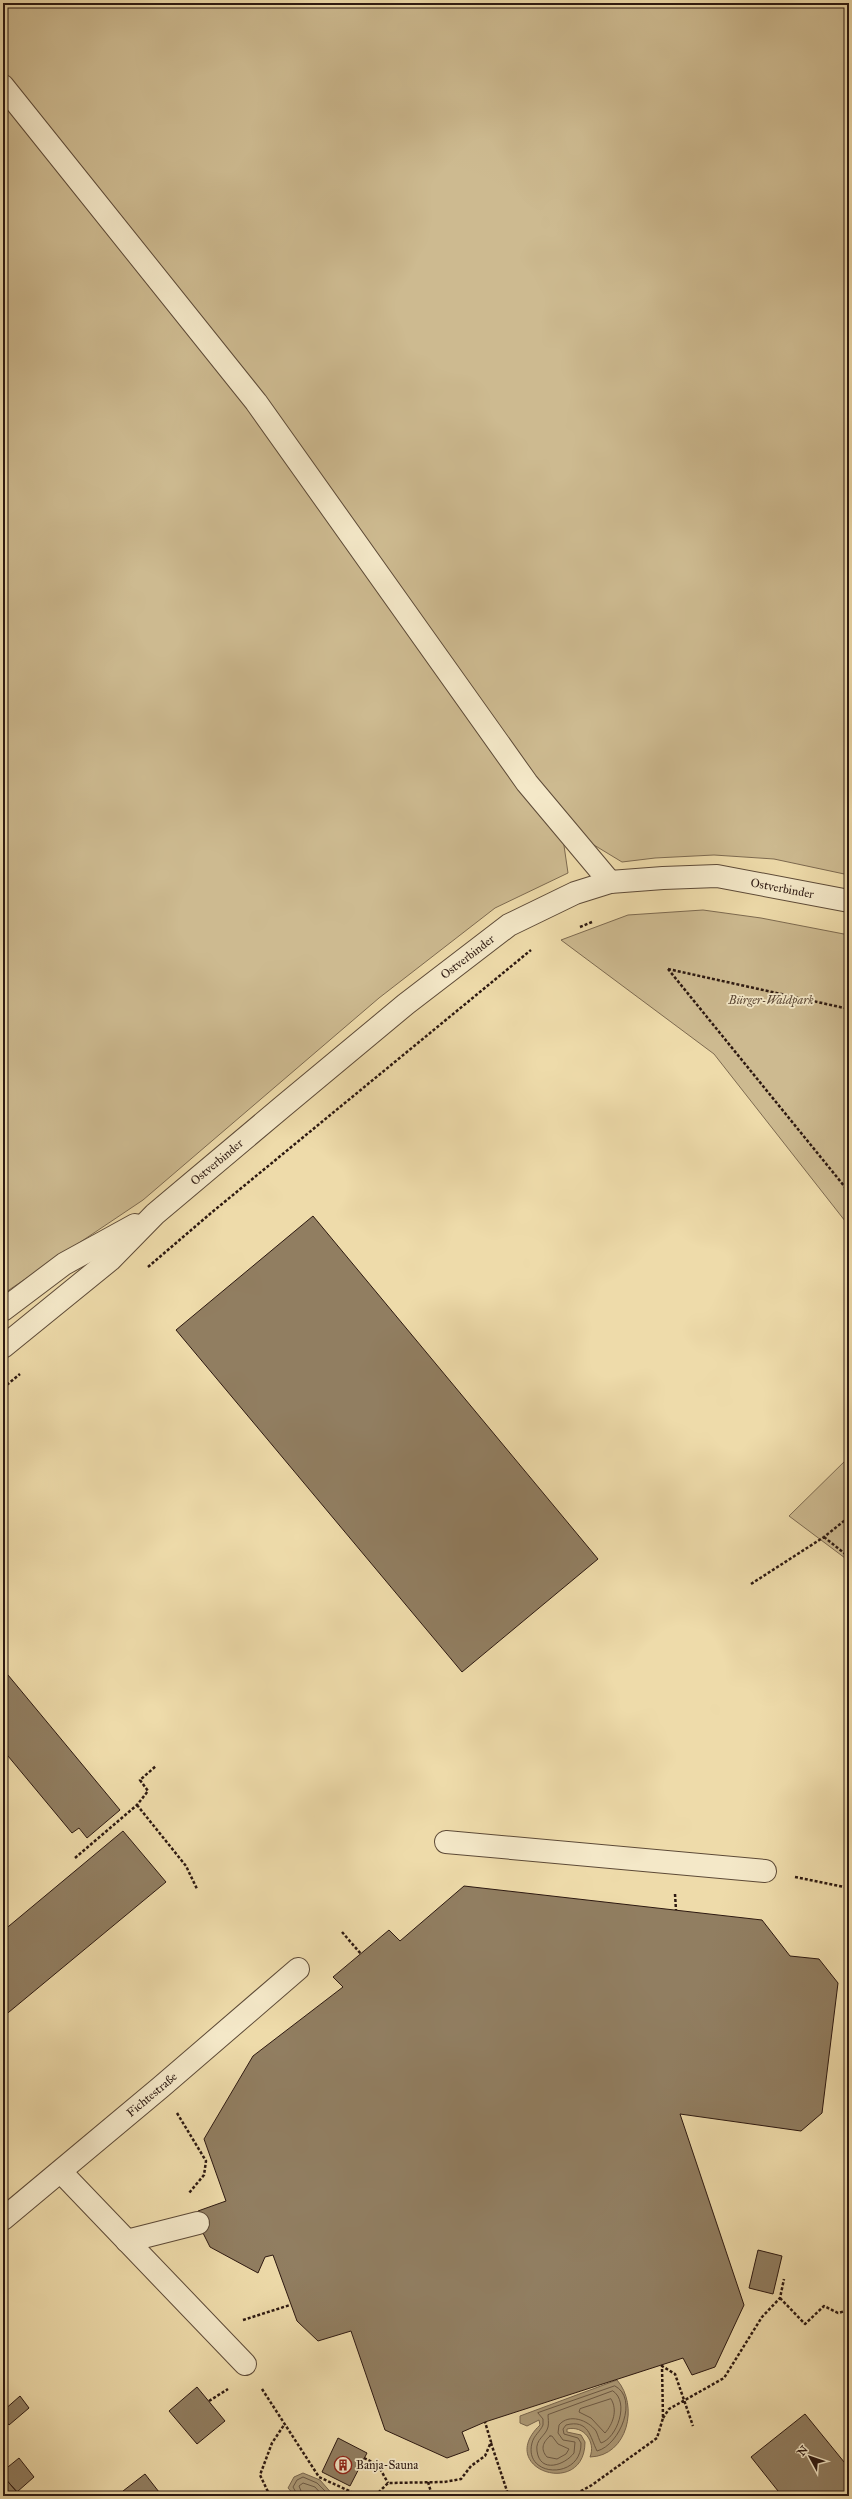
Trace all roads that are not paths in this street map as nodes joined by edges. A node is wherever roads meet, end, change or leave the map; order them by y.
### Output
1 (3, 86) edge
2 (610, 882) junction
3 (849, 901) edge
4 (155, 1214) junction
5 (3, 1310) edge
6 (3, 1347) edge
7 (446, 1842) dead end
8 (765, 1871) road end
9 (298, 1968) dead end
10 (62, 2172) junction
11 (3, 2219) edge
12 (198, 2222) dead end
13 (127, 2241) junction
14 (245, 2364) dead end

1 - 2 street
2 - 3 street, Ostverbinder
2 - 4 street, Ostverbinder
4 - 5 street, Ostverbinder
4 - 6 street, Ostverbinder
7 - 8 street
9 - 10 street, Fichtestraße
10 - 11 street, Fichtestraße
10 - 13 street
12 - 13 street
13 - 14 street

